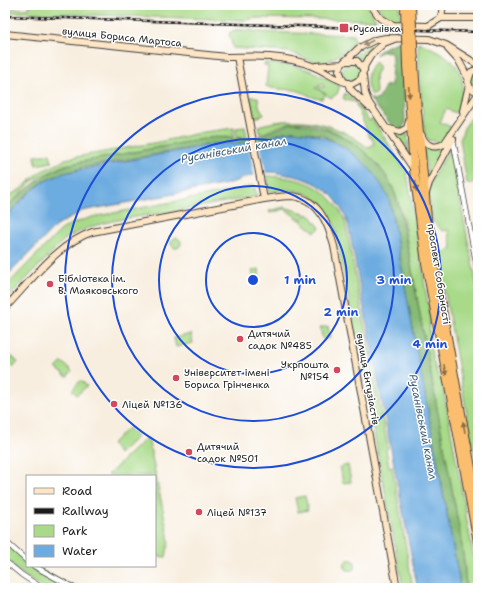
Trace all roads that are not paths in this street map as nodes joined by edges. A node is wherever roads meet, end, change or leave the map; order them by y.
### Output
1 (371, 5) edge
2 (443, 5) edge
3 (408, 6) edge
4 (442, 18) junction
5 (478, 18) edge
6 (5, 34) edge
7 (397, 38) junction
8 (422, 39) junction
9 (237, 57) junction
10 (344, 63) junction
11 (411, 65) junction
12 (478, 65) edge
13 (312, 66) junction
14 (478, 69) edge
15 (363, 73) junction
16 (345, 82) junction
17 (468, 82) junction
18 (478, 93) edge
19 (417, 111) junction
20 (376, 114) junction
21 (462, 116) junction
22 (410, 120) junction
23 (386, 128) junction
24 (454, 131) junction
25 (453, 139) junction
26 (414, 171) junction
27 (264, 199) junction
28 (425, 204) junction
29 (478, 273) edge
30 (5, 308) edge
31 (478, 506) edge
32 (5, 541) edge
33 (478, 542) edge
34 (26, 560) edge
35 (5, 561) edge
36 (36, 567) edge
37 (42, 588) edge
38 (74, 588) edge
39 (397, 588) edge

1 - 4 main road
2 - 4 main road
3 - 11 highway, проспект Соборності, bridge
4 - 5 main road
6 - 9 main road, вулиця Бориса Мартоса
7 - 8 main road
7 -> 10 main road
7 - 15 main road
8 - 12 main road
8 - 17 main road
9 - 13 main road, вулиця Бориса Мартоса
9 - 27 main road
10 - 13 main road, вулиця Бориса Мартоса
10 - 15 main road
10 - 16 main road
11 - 19 highway, проспект Соборності
11 -> 22 highway, проспект Соборності
13 - 16 main road, вулиця Бориса Мартоса
14 - 17 main road
15 - 16 main road
15 - 20 main road, вулиця Бориса Мартоса
16 - 20 main road, вулиця Бориса Мартоса
17 - 18 main road
17 - 21 main road
18 - 21 main road
19 - 24 main road
19 - 28 highway, проспект Соборності
20 - 23 main road, вулиця Бориса Мартоса
21 - 24 main road
22 - 23 main road
22 - 26 highway, проспект Соборності
23 - 26 main road, вулиця Бориса Мартоса
24 - 25 main road
25 - 28 main road
25 - 29 street
26 -> 33 highway, проспект Соборності
27 - 30 main road, вулиця Ентузіастів
27 - 39 main road, вулиця Ентузіастів
31 -> 28 highway, проспект Соборності
32 - 34 street
35 - 37 street
36 - 38 street

